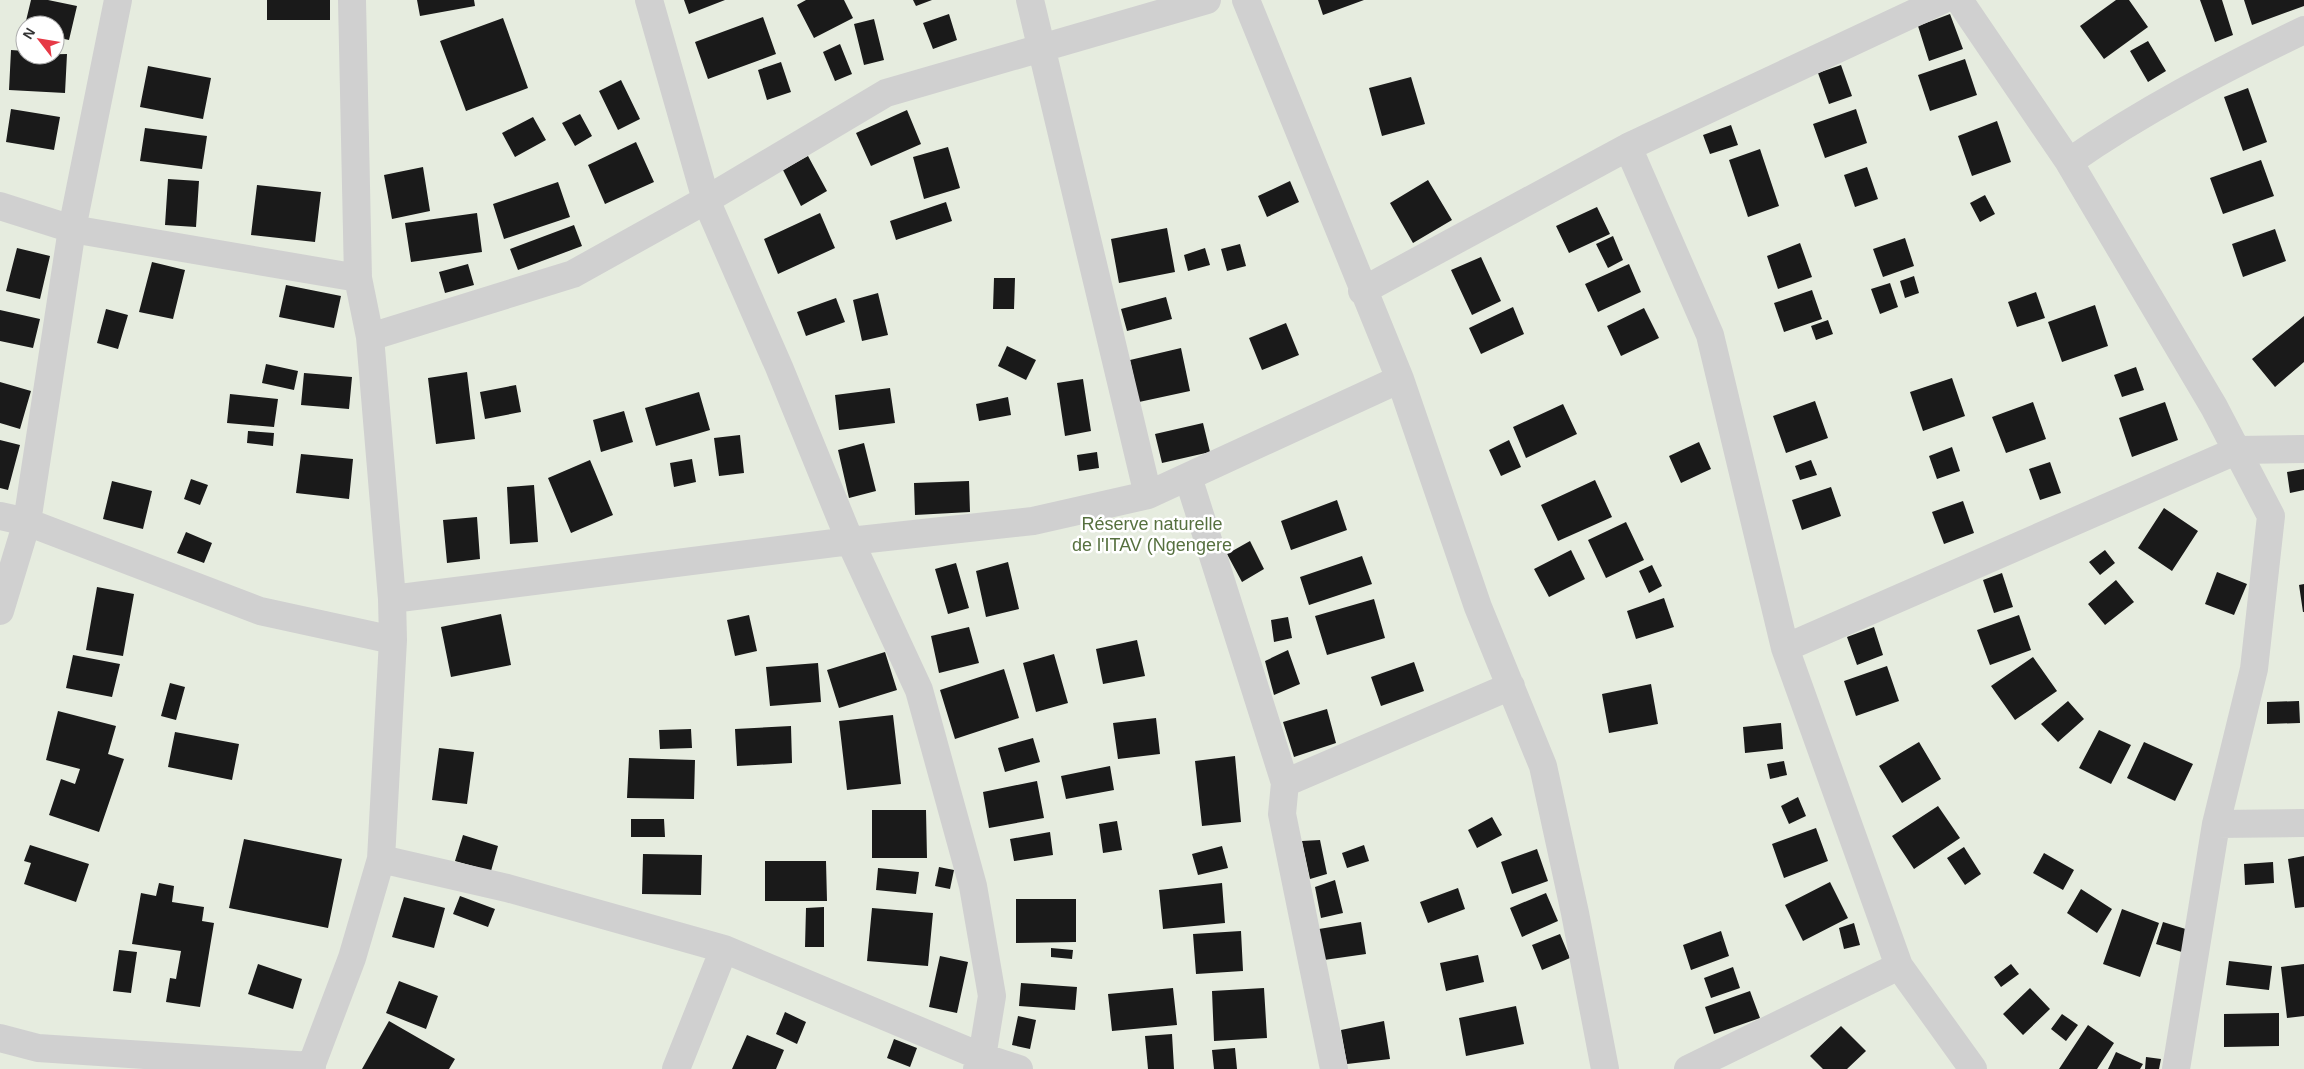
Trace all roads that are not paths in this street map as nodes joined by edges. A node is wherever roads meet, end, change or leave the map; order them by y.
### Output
1 (118, 0) edge
2 (352, 0) edge
3 (650, 0) edge
4 (1030, 0) edge
5 (1207, 0) edge
6 (1246, 0) edge
7 (1942, 0) edge
8 (1959, 0) edge
9 (2304, 30) edge
10 (1043, 48) junction
11 (1628, 146) junction
12 (2069, 162) junction
13 (706, 200) junction
14 (0, 206) edge
15 (72, 229) junction
16 (358, 278) junction
17 (1362, 290) junction
18 (370, 336) junction
19 (1400, 379) junction
20 (2304, 449) edge
21 (2238, 450) junction
22 (1188, 477) junction
23 (1148, 495) junction
24 (0, 516) edge
25 (27, 522) junction
26 (850, 541) junction
27 (392, 599) junction
28 (0, 611) edge
29 (393, 640) junction
30 (1785, 648) junction
31 (1511, 686) junction
32 (1285, 783) junction
33 (2304, 823) edge
34 (2216, 824) junction
35 (381, 859) junction
36 (724, 949) junction
37 (1899, 966) junction
38 (0, 1038) edge
39 (979, 1063) edge
40 (311, 1067) edge
41 (676, 1069) edge
42 (1019, 1069) edge
43 (1334, 1069) edge
44 (1605, 1069) edge
45 (1688, 1069) edge
46 (1972, 1069) edge
47 (2176, 1069) edge

1 - 15 street
2 - 16 street
3 - 13 street
4 - 10 street
5 - 10 street
6 - 17 street
7 - 11 street
8 - 12 street
9 - 12 street
10 - 13 street
10 - 23 street
11 - 17 street
11 - 30 street
12 - 21 street
13 - 18 street
13 - 26 street
14 - 15 street
15 - 16 street
15 - 25 street
16 - 18 street
17 - 19 street
18 - 27 street
19 - 22 street
19 - 31 street
20 - 21 street
21 - 30 street
21 - 34 street
22 - 23 street
22 - 32 street
23 - 26 street
24 - 25 street
25 - 28 street
25 - 29 street
26 - 27 street
26 - 39 street
27 - 29 street
29 - 35 street
30 - 37 street
31 - 32 street
31 - 44 street
32 - 43 street
33 - 34 street
34 - 47 street
35 - 36 street
35 - 40 street
36 - 39 street
36 - 41 street
37 - 45 street
37 - 46 street
38 - 40 street
39 - 42 street

